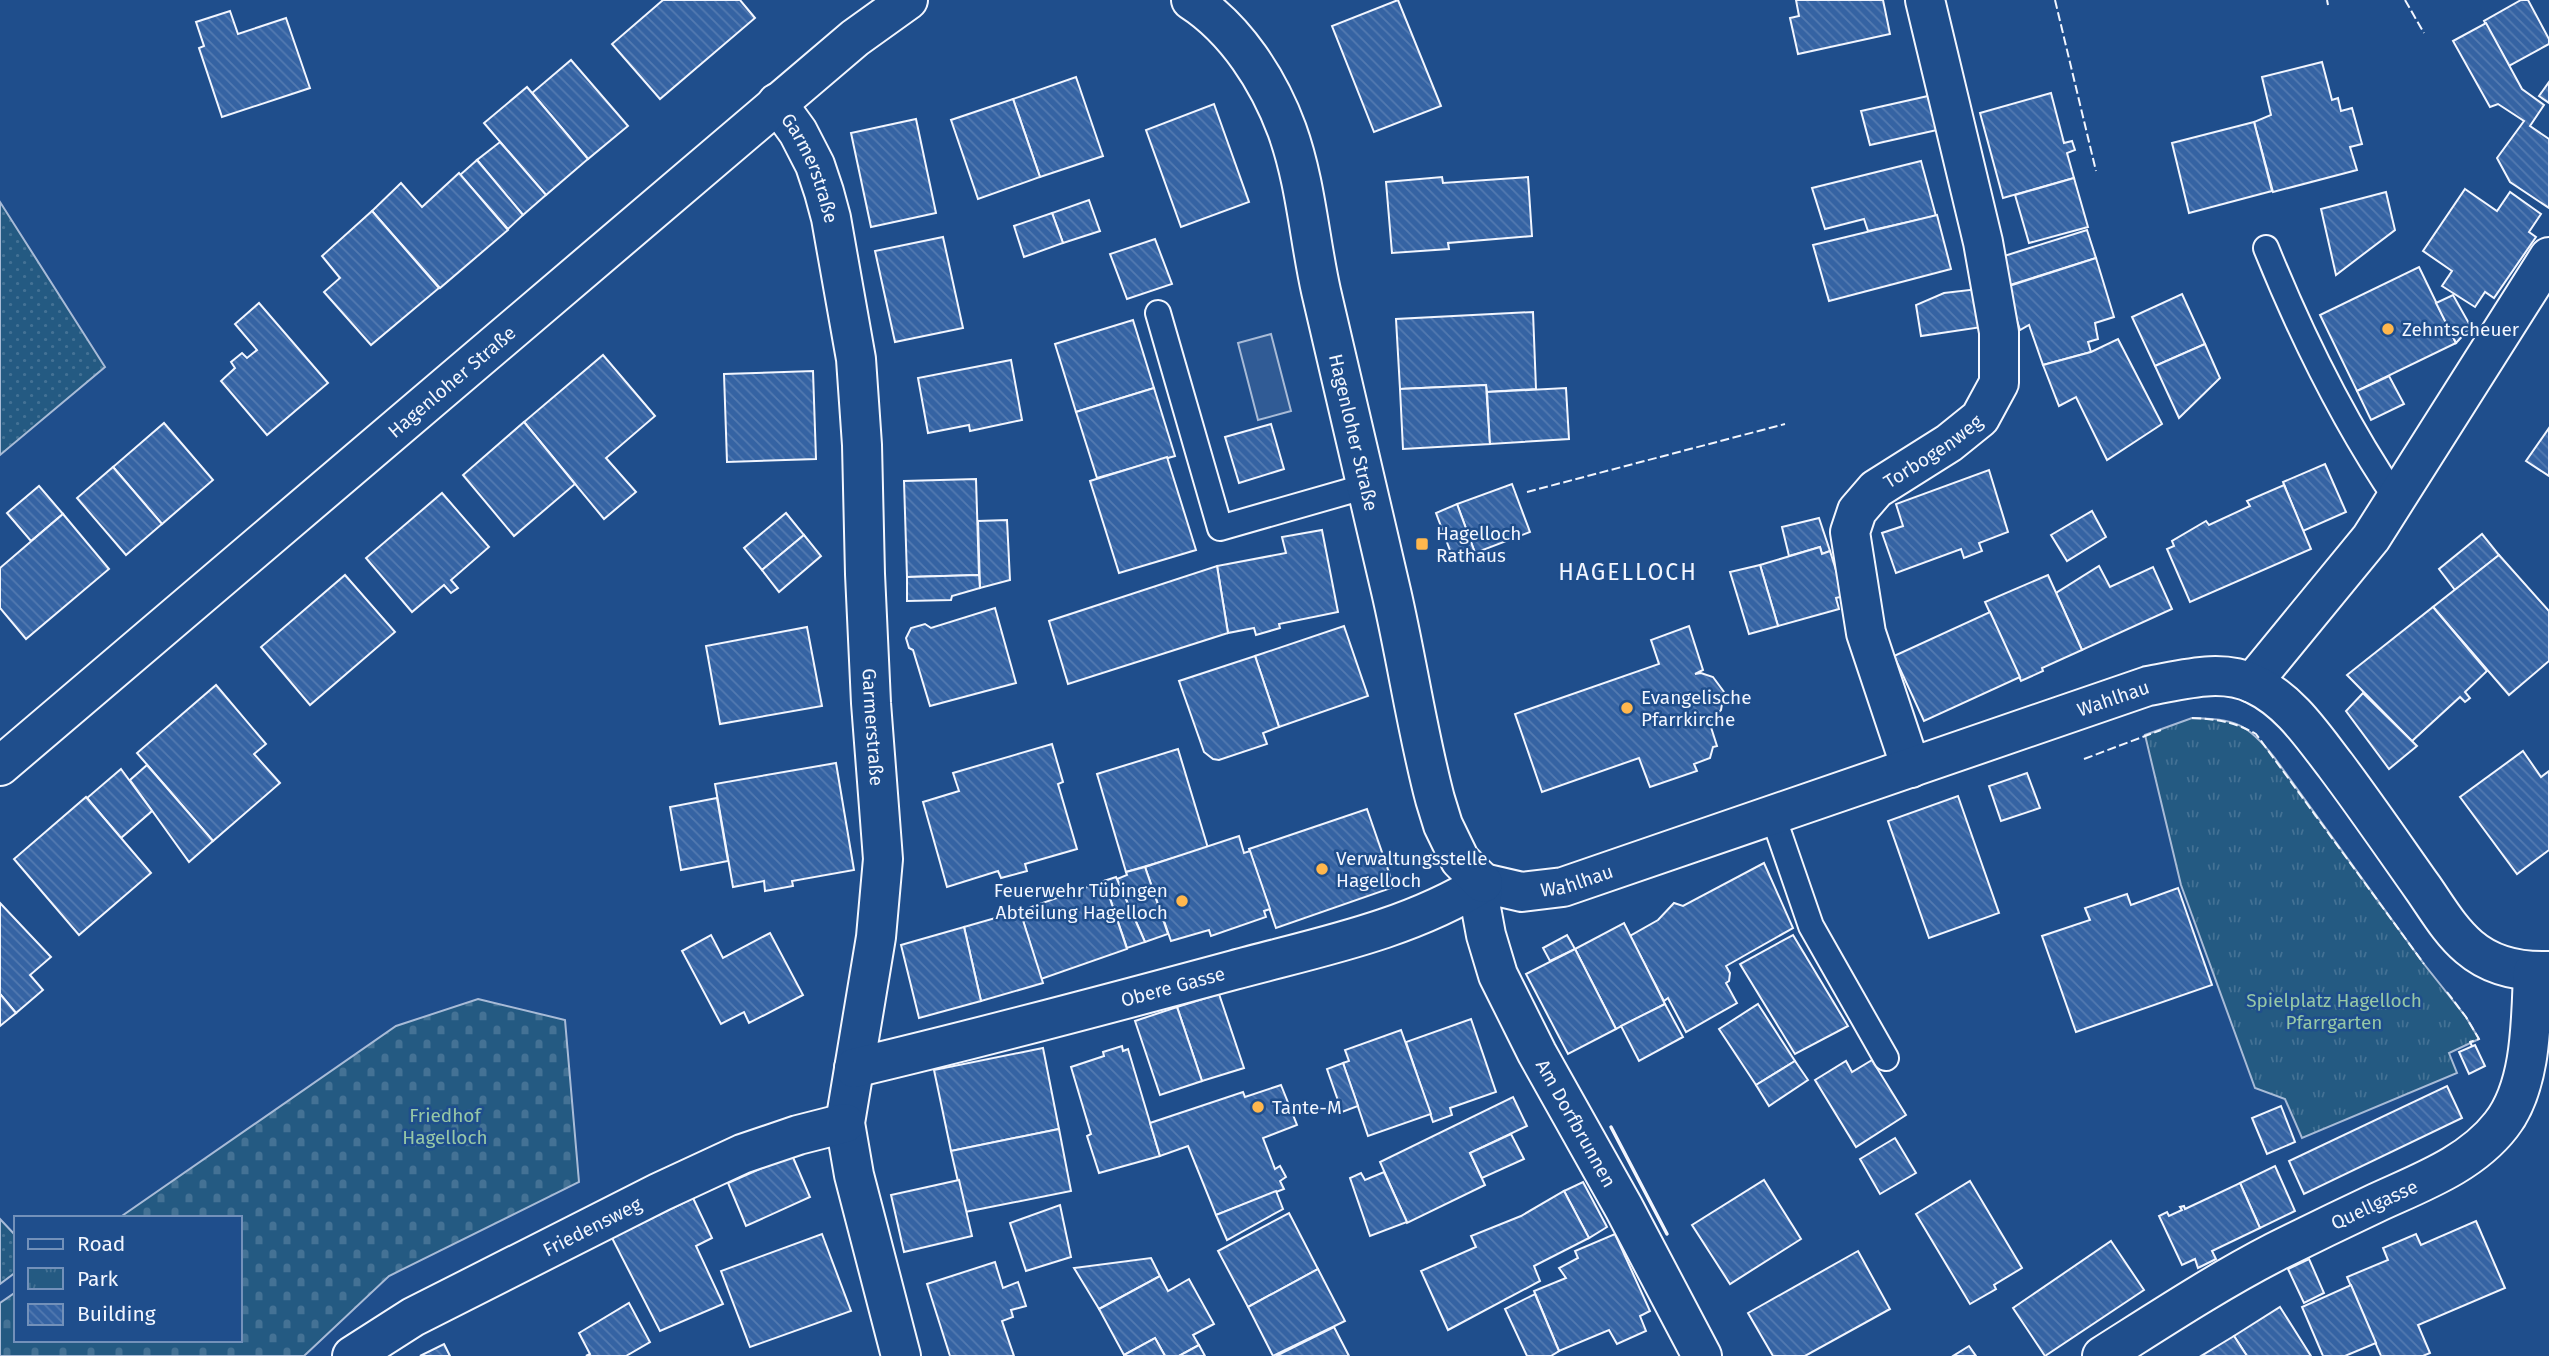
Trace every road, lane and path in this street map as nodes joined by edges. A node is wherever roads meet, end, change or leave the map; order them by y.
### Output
1 (908, 0) edge
2 (1925, 0) edge
3 (1193, 1) edge
4 (777, 103) junction
5 (2266, 248) dead end
6 (2549, 257) edge
7 (1158, 313) dead end
8 (1367, 486) junction
9 (2397, 500) junction
10 (2252, 683) junction
11 (0, 766) edge
12 (1911, 768) junction
13 (1773, 816) junction
14 (1483, 883) junction
15 (2541, 972) edge
16 (1886, 1058) dead end
17 (854, 1068) junction
18 (845, 1123) junction
19 (352, 1356) edge
20 (901, 1356) edge
21 (1702, 1356) edge
22 (2102, 1356) edge

1 - 4 street, Hagenloher Straße
2 - 12 street, Torbogenweg
3 - 8 street, Hagenloher Straße
4 - 11 street, Hagenloher Straße
4 - 17 street, Garmerstraße
5 - 9 lane
6 - 9 street
7 - 8 lane
8 - 14 street, Hagenloher Straße
9 - 10 street
10 - 12 street, Wahlhau
10 - 15 street, Quellgasse
12 - 13 street, Wahlhau
13 - 14 street, Wahlhau
13 - 16 lane
14 - 17 street, Obere Gasse
14 - 21 street, Am Dorfbrunnen
15 - 22 street, Quellgasse
17 - 18 street, Garmerstraße
18 - 19 street, Friedensweg
18 - 20 street, Garmerstraße

